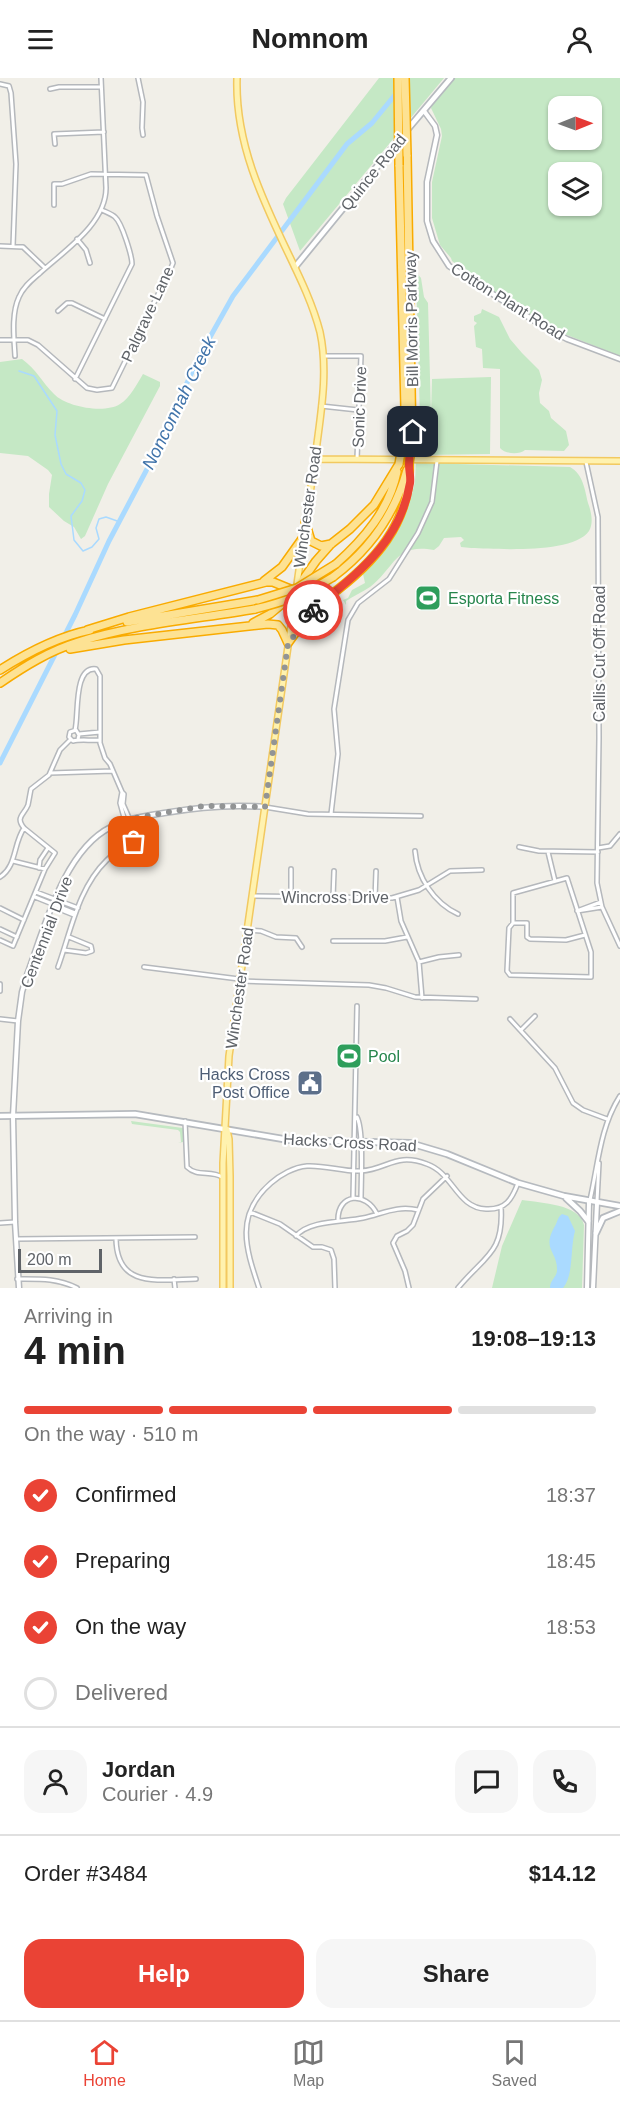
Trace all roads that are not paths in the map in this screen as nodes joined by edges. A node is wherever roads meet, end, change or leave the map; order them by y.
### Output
1 (100, 78) edge
2 (138, 78) edge
3 (237, 78) edge
4 (398, 78) edge
5 (405, 78) edge
6 (451, 78) edge
7 (0, 84) edge
8 (101, 87) junction
9 (50, 89) dead end
10 (424, 111) junction
11 (104, 132) junction
12 (143, 135) dead end
13 (55, 144) dead end
14 (105, 174) junction
15 (54, 205) dead end
16 (102, 210) junction
17 (77, 239) junction
18 (0, 246) edge
19 (13, 246) junction
20 (90, 263) dead end
21 (295, 267) junction
22 (45, 268) junction
23 (58, 310) dead end
24 (105, 319) junction
25 (15, 339) junction
26 (0, 340) edge
27 (15, 356) dead end
28 (324, 356) junction
29 (620, 359) edge
30 (75, 379) junction
31 (321, 406) junction
32 (358, 410) junction
33 (315, 459) junction
34 (357, 459) junction
35 (437, 459) junction
36 (585, 460) junction
37 (620, 461) edge
38 (409, 463) junction
39 (399, 464) junction
40 (305, 521) junction
41 (302, 539) junction
42 (331, 544) junction
43 (256, 584) junction
44 (295, 591) junction
45 (328, 597) junction
46 (244, 626) junction
47 (87, 630) junction
48 (84, 643) junction
49 (288, 644) junction
50 (0, 670) edge
51 (0, 683) edge
52 (75, 730) junction
53 (100, 732) junction
54 (79, 734) junction
55 (78, 739) junction
56 (71, 740) junction
57 (100, 740) junction
58 (113, 771) junction
59 (50, 773) junction
60 (265, 807) junction
61 (332, 814) junction
62 (421, 816) dead end
63 (128, 820) junction
64 (24, 828) junction
65 (620, 834) edge
66 (519, 847) dead end
67 (48, 848) junction
68 (415, 850) dead end
69 (598, 850) junction
70 (549, 852) junction
71 (13, 861) junction
72 (38, 868) junction
73 (45, 869) junction
74 (291, 869) dead end
75 (482, 870) dead end
76 (334, 871) dead end
77 (376, 871) dead end
78 (0, 877) edge
79 (555, 882) junction
80 (428, 886) junction
81 (35, 894) junction
82 (252, 896) junction
83 (291, 897) junction
84 (398, 897) junction
85 (333, 898) junction
86 (375, 899) junction
87 (55, 902) junction
88 (601, 905) junction
89 (0, 908) edge
90 (78, 908) junction
91 (577, 912) junction
92 (75, 914) junction
93 (458, 914) dead end
94 (24, 920) junction
95 (513, 923) junction
96 (0, 929) edge
97 (247, 930) junction
98 (585, 935) junction
99 (17, 937) junction
100 (69, 937) junction
101 (407, 937) junction
102 (0, 940) edge
103 (333, 940) dead end
104 (620, 946) edge
105 (302, 947) dead end
106 (64, 950) junction
107 (459, 955) dead end
108 (419, 962) junction
109 (58, 967) dead end
110 (144, 967) dead end
111 (239, 980) junction
112 (0, 984) edge
113 (0, 991) edge
114 (422, 998) junction
115 (476, 999) dead end
116 (357, 1006) dead end
117 (535, 1016) dead end
118 (0, 1019) edge
119 (510, 1019) dead end
120 (18, 1021) junction
121 (521, 1030) junction
122 (620, 1096) edge
123 (0, 1116) edge
124 (13, 1116) junction
125 (607, 1119) junction
126 (185, 1121) junction
127 (226, 1128) junction
128 (358, 1142) junction
129 (600, 1155) junction
130 (354, 1156) junction
131 (362, 1156) junction
132 (223, 1167) junction
133 (354, 1171) junction
134 (362, 1171) junction
135 (217, 1174) junction
136 (447, 1176) junction
137 (223, 1178) junction
138 (518, 1183) junction
139 (564, 1196) junction
140 (353, 1198) junction
141 (361, 1199) junction
142 (590, 1202) junction
143 (597, 1203) junction
144 (501, 1207) junction
145 (620, 1209) edge
146 (418, 1210) junction
147 (250, 1212) junction
148 (377, 1214) junction
149 (338, 1221) junction
150 (588, 1221) junction
151 (15, 1222) junction
152 (0, 1223) edge
153 (596, 1233) junction
154 (296, 1236) junction
155 (195, 1237) dead end
156 (16, 1239) junction
157 (116, 1239) junction
158 (17, 1279) junction
159 (174, 1279) junction
160 (196, 1279) dead end
161 (19, 1288) edge
162 (76, 1288) edge
163 (175, 1288) edge
164 (223, 1288) edge
165 (230, 1288) edge
166 (259, 1288) edge
167 (335, 1288) edge
168 (409, 1288) edge
169 (458, 1288) edge
170 (587, 1288) edge
171 (593, 1288) edge

1 - 8 street
2 - 12 street
3 - 21 main road, Winchester Road
4 - 39 highway, Bill Morris Parkway, bridge
5 - 38 highway, Bill Morris Parkway, bridge
6 - 10 main road, Quince Road
7 - 19 street
8 - 9 street
8 - 11 street
10 - 21 main road, Quince Road
10 - 29 street, Cotton Plant Road
11 - 13 street
11 - 14 street
14 - 15 street
14 - 16 street
14 - 30 street, Palgrave Lane
16 - 17 street
16 - 24 street
17 - 20 street
17 - 22 street
18 - 19 street
19 - 22 street
21 - 28 main road, Winchester Road
22 - 25 street
23 - 24 street
24 - 30 street
25 - 26 street
25 - 27 street
25 - 30 street
28 - 31 main road, Winchester Road
28 - 32 street, Sonic Drive
31 - 32 street
31 - 33 main road, Winchester Road
32 - 34 street, Sonic Drive
33 - 34 main road
33 - 40 main road, Winchester Road
34 - 35 main road
35 - 36 main road
35 - 61 street
36 - 37 main road
36 - 69 street, Callis Cut Off Road
38 - 45 highway
38 - 48 highway, Bill Morris Parkway, bridge
39 - 42 highway
39 - 47 highway, Bill Morris Parkway, bridge
40 - 41 main road, Winchester Road
40 - 42 highway
41 - 43 highway
41 - 44 main road, Winchester Road
42 - 44 highway
43 - 44 highway
43 - 47 highway
44 - 45 highway
44 - 46 highway
44 - 49 main road, Winchester Road
45 - 49 highway
46 - 48 highway
46 - 49 highway
47 - 50 highway, Bill Morris Parkway
48 - 51 highway
49 - 60 main road, Winchester Road
52 - 53 street
52 - 54 street
52 - 56 street
53 - 54 street
53 - 57 street
54 - 55 street
55 - 56 street
55 - 57 street
56 - 59 street
57 - 58 street
58 - 59 street
58 - 63 street
59 - 64 street
60 - 61 street, Centennial Drive
60 - 63 street, Centennial Drive
60 - 82 main road, Winchester Road
61 - 62 street, Centennial Drive
63 - 87 street, Centennial Drive
63 - 90 street
64 - 67 street
64 - 71 street
65 - 69 street
66 - 70 street
67 - 72 street
67 - 73 street
68 - 80 street
69 - 70 street
69 - 88 street, Callis Cut Off Road
70 - 79 street
71 - 72 street
71 - 78 street
72 - 73 street
73 - 81 street
74 - 83 street
75 - 80 street, Wincross Drive
76 - 85 street
77 - 86 street
79 - 91 street
79 - 95 street
80 - 84 street, Wincross Drive
80 - 93 street
81 - 87 street
81 - 94 street
82 - 83 street, Wincross Drive
82 - 97 main road, Winchester Road
83 - 85 street, Wincross Drive
84 - 86 street, Wincross Drive
84 - 101 street
85 - 86 street, Wincross Drive
87 - 90 street
87 - 92 street
87 - 120 street, Centennial Drive
88 - 91 street
88 - 104 street, Callis Cut Off Road
89 - 94 street
90 - 92 street
91 - 98 street
92 - 100 street
94 - 99 street
95 - 98 street
95 - 98 street
96 - 99 street
97 - 105 street
97 - 111 main road, Winchester Road
99 - 102 street
100 - 106 street
100 - 106 street
101 - 103 street
101 - 108 street
106 - 109 street
107 - 108 street
108 - 114 street
110 - 111 street
111 - 114 street
111 - 127 main road, Winchester Road
112 - 113 street
114 - 115 street
116 - 128 street
117 - 121 street
118 - 120 street
119 - 121 street
120 - 124 street, Centennial Drive
121 - 125 street
122 - 125 street
123 - 124 main road, Hacks Cross Road
124 - 126 main road, Hacks Cross Road
124 - 151 street, Centennial Drive
125 - 129 street
126 - 127 main road, Hacks Cross Road
126 - 135 street
127 - 128 main road, Hacks Cross Road
127 - 132 main road, Winchester Road
127 - 165 main road, Winchester Road
128 - 130 street
128 - 131 street
128 - 138 main road, Hacks Cross Road
129 - 142 street
129 - 143 street
130 - 131 street
130 - 133 street
131 - 134 street
132 - 135 street
132 - 137 main road, Winchester Road
133 - 134 street
133 - 140 street
133 - 147 street
134 - 136 street
134 - 141 street
135 - 137 street
136 - 144 street
136 - 146 street
137 - 164 main road, Winchester Road
138 - 139 main road, Hacks Cross Road
138 - 144 street
139 - 142 main road, Hacks Cross Road
139 - 150 main road
140 - 141 street
140 - 149 street
141 - 148 street
142 - 143 main road, Hacks Cross Road
142 - 150 street
143 - 145 main road, Hacks Cross Road
143 - 153 street
144 - 169 street
145 - 153 main road
146 - 148 street
146 - 168 street
147 - 154 street
147 - 166 street
148 - 149 street
149 - 154 street
150 - 170 street
151 - 152 street
151 - 156 street, Centennial Drive
153 - 171 street
154 - 167 street
155 - 157 street
156 - 157 street
156 - 158 street, Centennial Drive
157 - 159 street
158 - 161 street, Centennial Drive
158 - 162 street
159 - 160 street
159 - 163 street

